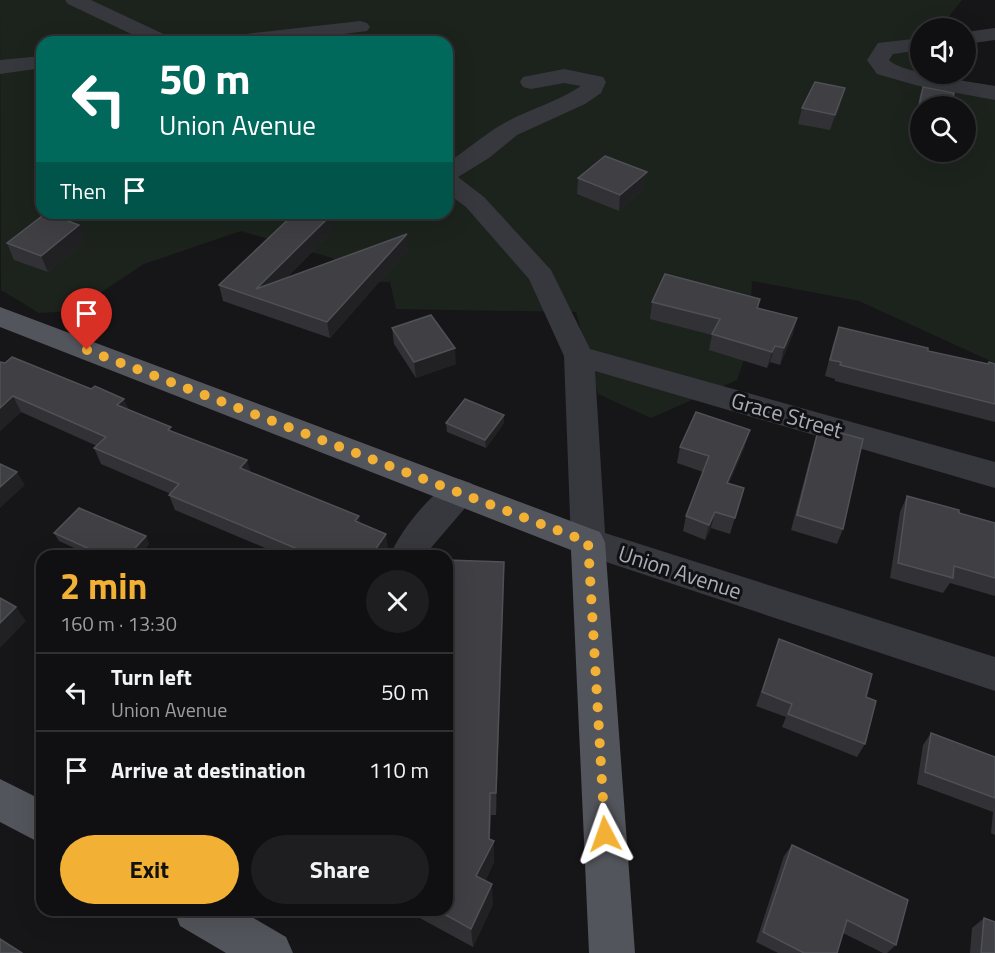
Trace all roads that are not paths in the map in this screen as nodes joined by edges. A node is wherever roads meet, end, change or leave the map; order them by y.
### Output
1 (75, 0) edge
2 (360, 27) dead end
3 (995, 34) edge
4 (152, 36) edge
5 (281, 36) edge
6 (976, 37) edge
7 (910, 45) edge
8 (36, 63) edge
9 (0, 67) edge
10 (910, 76) edge
11 (531, 82) dead end
12 (946, 84) edge
13 (995, 93) edge
14 (453, 169) edge
15 (453, 186) edge
16 (0, 316) edge
17 (579, 356) junction
18 (995, 475) edge
19 (459, 492) junction
20 (588, 542) junction
21 (411, 550) edge
22 (995, 674) edge
23 (0, 799) edge
24 (36, 820) edge
25 (206, 916) edge
26 (270, 953) edge
27 (612, 953) edge

1 - 4 street
2 - 5 street
3 - 6 street
7 - 10 street
8 - 9 street
11 - 14 street
12 - 13 street
15 - 17 street
16 - 19 main road, Union Avenue
17 - 18 street, Grace Street
17 - 20 street
19 - 20 main road, Union Avenue
19 - 21 street
20 - 22 street, Union Avenue
20 - 27 main road
23 - 24 main road
25 - 26 main road

